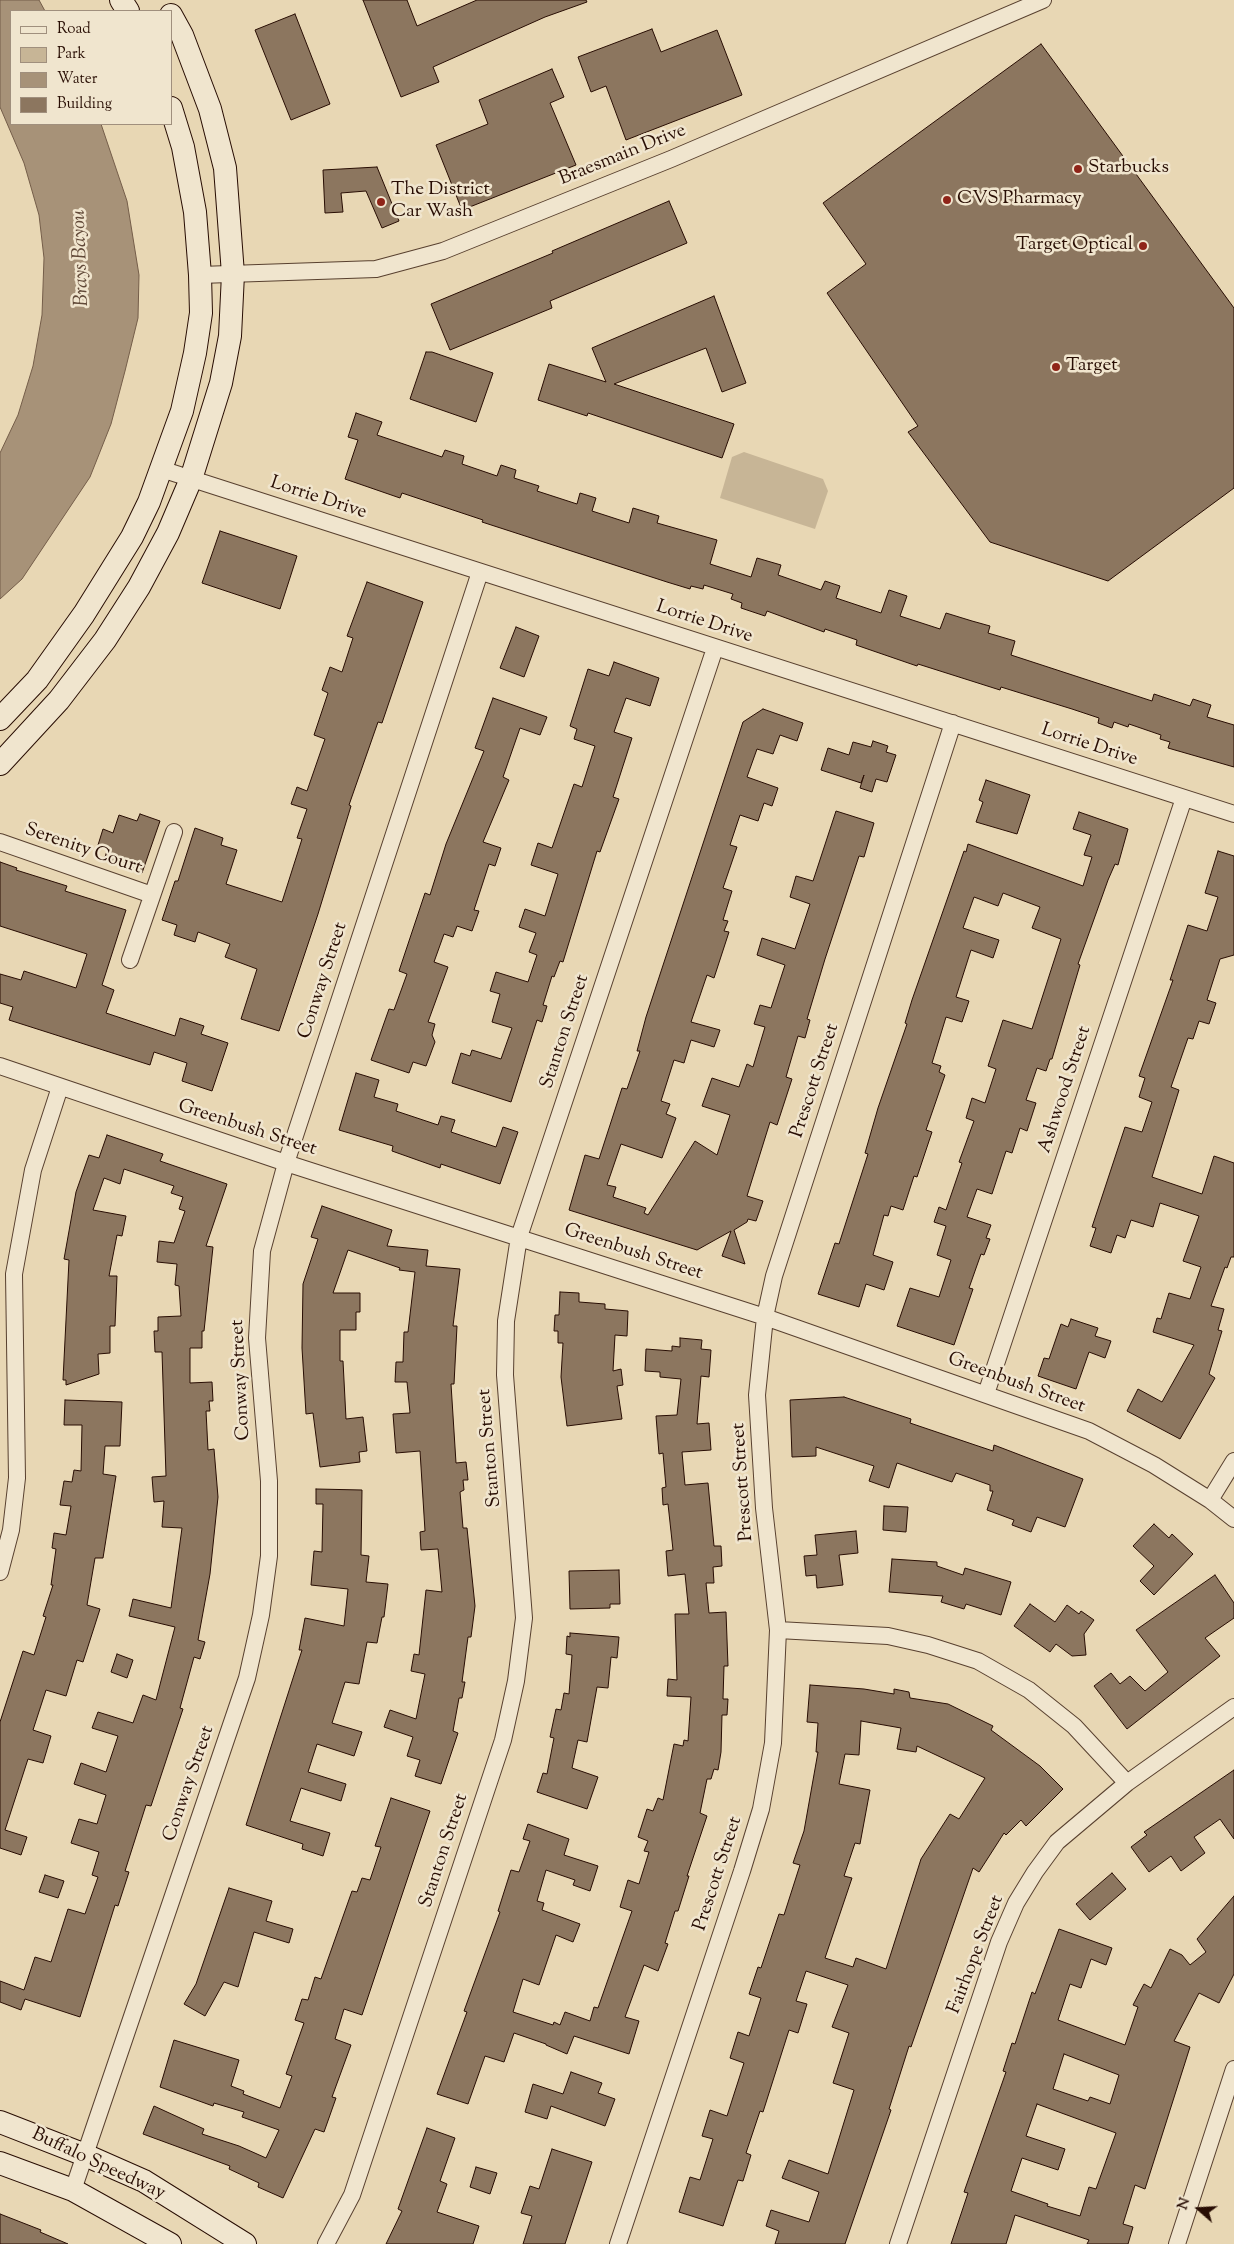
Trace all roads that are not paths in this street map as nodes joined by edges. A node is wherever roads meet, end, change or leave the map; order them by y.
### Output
1 (1042, 0) edge
2 (172, 17) edge
3 (172, 112) edge
4 (233, 274) junction
5 (200, 275) junction
6 (161, 469) junction
7 (191, 479) junction
8 (480, 572) junction
9 (715, 648) junction
10 (0, 719) edge
11 (953, 723) junction
12 (0, 764) edge
13 (1184, 798) junction
14 (1234, 814) edge
15 (174, 832) dead end
16 (0, 842) edge
17 (152, 895) junction
18 (130, 960) dead end
19 (0, 1066) edge
20 (60, 1087) junction
21 (286, 1163) junction
22 (519, 1237) junction
23 (7, 1275) edge
24 (765, 1316) junction
25 (986, 1394) junction
26 (1234, 1461) edge
27 (1210, 1500) junction
28 (1234, 1519) edge
29 (0, 1572) edge
30 (778, 1630) junction
31 (1234, 1707) edge
32 (1127, 1783) junction
33 (1234, 2069) edge
34 (0, 2122) edge
35 (85, 2155) junction
36 (0, 2163) edge
37 (73, 2190) junction
38 (170, 2244) edge
39 (245, 2244) edge
40 (326, 2244) edge
41 (618, 2244) edge
42 (898, 2244) edge
43 (1176, 2244) edge

1 - 4 street, Braesmain Drive
2 - 4 main road
3 - 5 main road
4 - 5 street, Braesmain Drive
4 - 7 main road
5 - 6 main road
6 - 7 street, Lorrie Drive
6 - 10 main road
7 - 8 street, Lorrie Drive
7 - 12 main road
8 - 9 street, Lorrie Drive
8 - 21 street, Conway Street
9 - 11 street, Lorrie Drive
9 - 22 street, Stanton Street
11 - 13 street, Lorrie Drive
11 - 24 street, Prescott Street
13 - 14 street, Lorrie Drive
13 - 25 street, Ashwood Street
15 - 17 street, Serenity Court
16 - 17 street, Serenity Court
17 - 18 street, Serenity Court
19 - 20 street, Greenbush Street
20 - 21 street, Greenbush Street
20 - 23 street
21 - 22 street, Greenbush Street
21 - 35 street, Conway Street
22 - 24 street, Greenbush Street
22 - 40 street, Stanton Street
23 - 29 street
24 - 25 street, Greenbush Street
24 - 30 street, Prescott Street
25 - 27 street, Greenbush Street
26 - 27 street
27 - 28 street, Greenbush Street
30 - 32 street
30 - 41 street, Prescott Street
31 - 32 street, Fairhope Street
32 - 42 street, Fairhope Street
33 - 43 street
34 - 35 main road, Buffalo Speedway
35 - 37 street, Conway Street
35 - 39 main road, Buffalo Speedway
36 - 37 main road, Buffalo Speedway
37 - 38 main road, Buffalo Speedway

